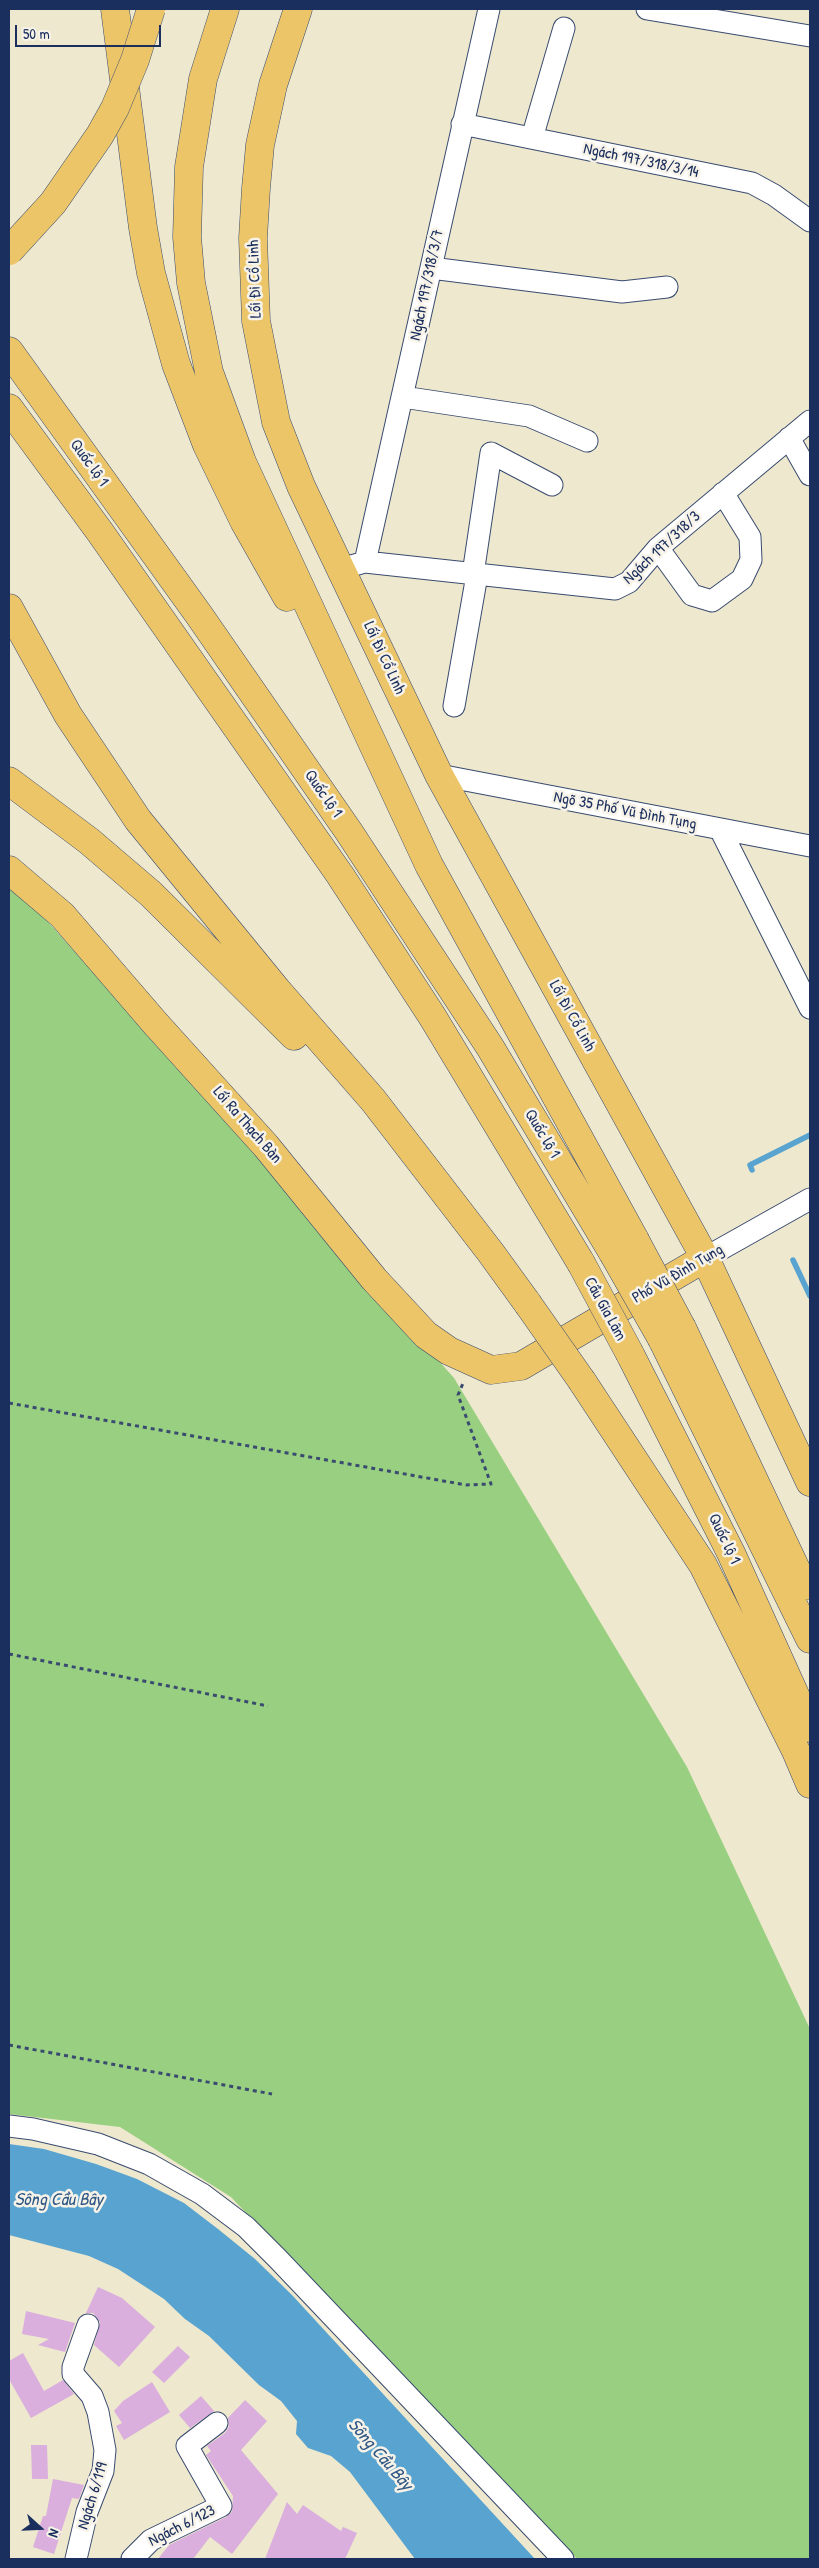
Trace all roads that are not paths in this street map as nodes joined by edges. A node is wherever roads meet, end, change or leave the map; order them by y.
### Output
1 (115, 9) edge
2 (151, 9) edge
3 (225, 9) edge
4 (298, 9) edge
5 (488, 9) edge
6 (647, 9) edge
7 (564, 28) dead end
8 (810, 36) edge
9 (462, 124) junction
10 (532, 138) junction
11 (810, 220) edge
12 (9, 251) edge
13 (431, 268) junction
14 (667, 287) dead end
15 (9, 351) edge
16 (403, 397) junction
17 (9, 408) edge
18 (810, 421) edge
19 (789, 438) junction
20 (587, 441) dead end
21 (810, 475) edge
22 (552, 485) dead end
23 (723, 493) junction
24 (658, 548) junction
25 (353, 566) junction
26 (475, 574) junction
27 (9, 608) edge
28 (454, 706) dead end
29 (440, 775) junction
30 (9, 781) edge
31 (393, 783) junction
32 (720, 829) junction
33 (810, 846) edge
34 (9, 870) edge
35 (809, 1003) edge
36 (810, 1199) edge
37 (624, 1246) junction
38 (491, 1252) junction
39 (705, 1258) junction
40 (581, 1263) joint
41 (672, 1333) junction
42 (630, 1354) joint
43 (482, 1366) joint
44 (810, 1482) edge
45 (810, 1598) edge
46 (810, 1639) edge
47 (810, 1728) edge
48 (810, 1784) edge
49 (9, 2126) edge
50 (88, 2325) dead end
51 (217, 2423) dead end
52 (76, 2559) edge
53 (132, 2559) edge
54 (563, 2559) edge

1 - 31 main road
2 - 12 main road, bridge
3 - 31 main road
4 - 25 main road, Lối Đi Cổ Linh
5 - 9 street, Ngách 197/318/3/7
6 - 8 street
7 - 10 street
9 - 10 street, Ngách 197/318/3/14
9 - 13 street, Ngách 197/318/3/7
10 - 11 street, Ngách 197/318/3/14
13 - 14 street
13 - 16 street, Ngách 197/318/3/7
15 - 37 main road, Quốc lộ 1
16 - 20 street
16 - 25 street, Ngách 197/318/3/7
17 - 40 main road, Quốc lộ 1
18 - 19 street, Ngách 197/318/3
19 - 21 street
19 - 23 street, Ngách 197/318/3
22 - 26 street
23 - 24 street, Ngách 197/318/3
23 - 24 street
24 - 26 street, Ngách 197/318/3
25 - 26 street, Ngách 197/318/3
25 - 29 main road, Lối Đi Cổ Linh
26 - 28 street
27 - 38 main road
29 - 32 street, Ngõ 35 Phố Vũ Đình Tụng
29 - 39 main road, Lối Đi Cổ Linh
30 - 38 main road
31 - 37 main road
32 - 33 street, Ngõ 35 Phố Vũ Đình Tụng
32 - 35 street
34 - 43 main road, Lối Ra Thạch Bàn
36 - 39 street, Phố Vũ Đình Tụng
37 - 41 main road, bridge
38 - 48 main road, bridge
39 - 43 main road, Phố Vũ Đình Tụng
39 - 44 main road, Lối Đi Cổ Linh
40 - 42 main road, Cầu Gia Lâm, bridge
41 - 45 main road
41 - 46 main road, Quốc lộ 1
42 - 47 main road, Quốc lộ 1
49 - 54 street
50 - 52 street, Ngách 6/119
51 - 53 street, Ngách 6/123

